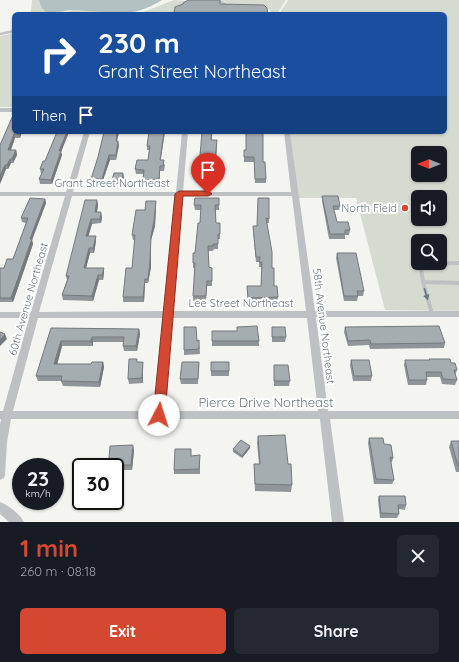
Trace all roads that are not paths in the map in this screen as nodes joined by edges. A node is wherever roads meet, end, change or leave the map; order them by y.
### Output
1 (197, 0) edge
2 (244, 10) edge
3 (12, 31) edge
4 (0, 34) edge
5 (12, 110) edge
6 (1, 112) edge
7 (86, 134) edge
8 (185, 134) edge
9 (287, 134) edge
10 (0, 194) edge
11 (70, 194) junction
12 (179, 194) junction
13 (295, 194) junction
14 (459, 263) edge
15 (423, 282) junction
16 (459, 283) edge
17 (311, 314) junction
18 (432, 314) junction
19 (459, 314) edge
20 (0, 315) edge
21 (34, 315) junction
22 (168, 315) junction
23 (3, 415) edge
24 (159, 415) junction
25 (459, 415) edge
26 (323, 416) junction
27 (0, 475) edge
28 (0, 506) edge
29 (18, 522) edge
30 (338, 522) edge

1 - 2 street
3 - 4 lane
5 - 6 street
7 - 11 street, 60th Avenue Northeast
8 - 12 street
9 - 13 street, 58th Avenue Northeast
10 - 11 street, Grant Street Northeast
11 - 12 street, Grant Street Northeast
11 - 21 street, 60th Avenue Northeast
12 - 13 street, Grant Street Northeast
12 - 22 street
13 - 17 street, 58th Avenue Northeast
14 - 15 lane
15 - 16 lane
15 -> 18 lane
17 - 18 street, Lee Street Northeast
17 - 22 street, Lee Street Northeast
17 - 26 street, 58th Avenue Northeast
18 - 19 street, Lee Street Northeast
20 - 21 street, Lee Street Northeast
21 - 22 street, Lee Street Northeast
21 - 23 street, 60th Avenue Northeast
22 - 24 street
23 - 24 street, Pierce Drive Northeast
23 - 27 street, 60th Avenue Northeast
24 - 26 street, Pierce Drive Northeast
25 - 26 street, Pierce Drive Northeast
26 - 30 street, 58th Avenue Northeast
28 - 29 street

